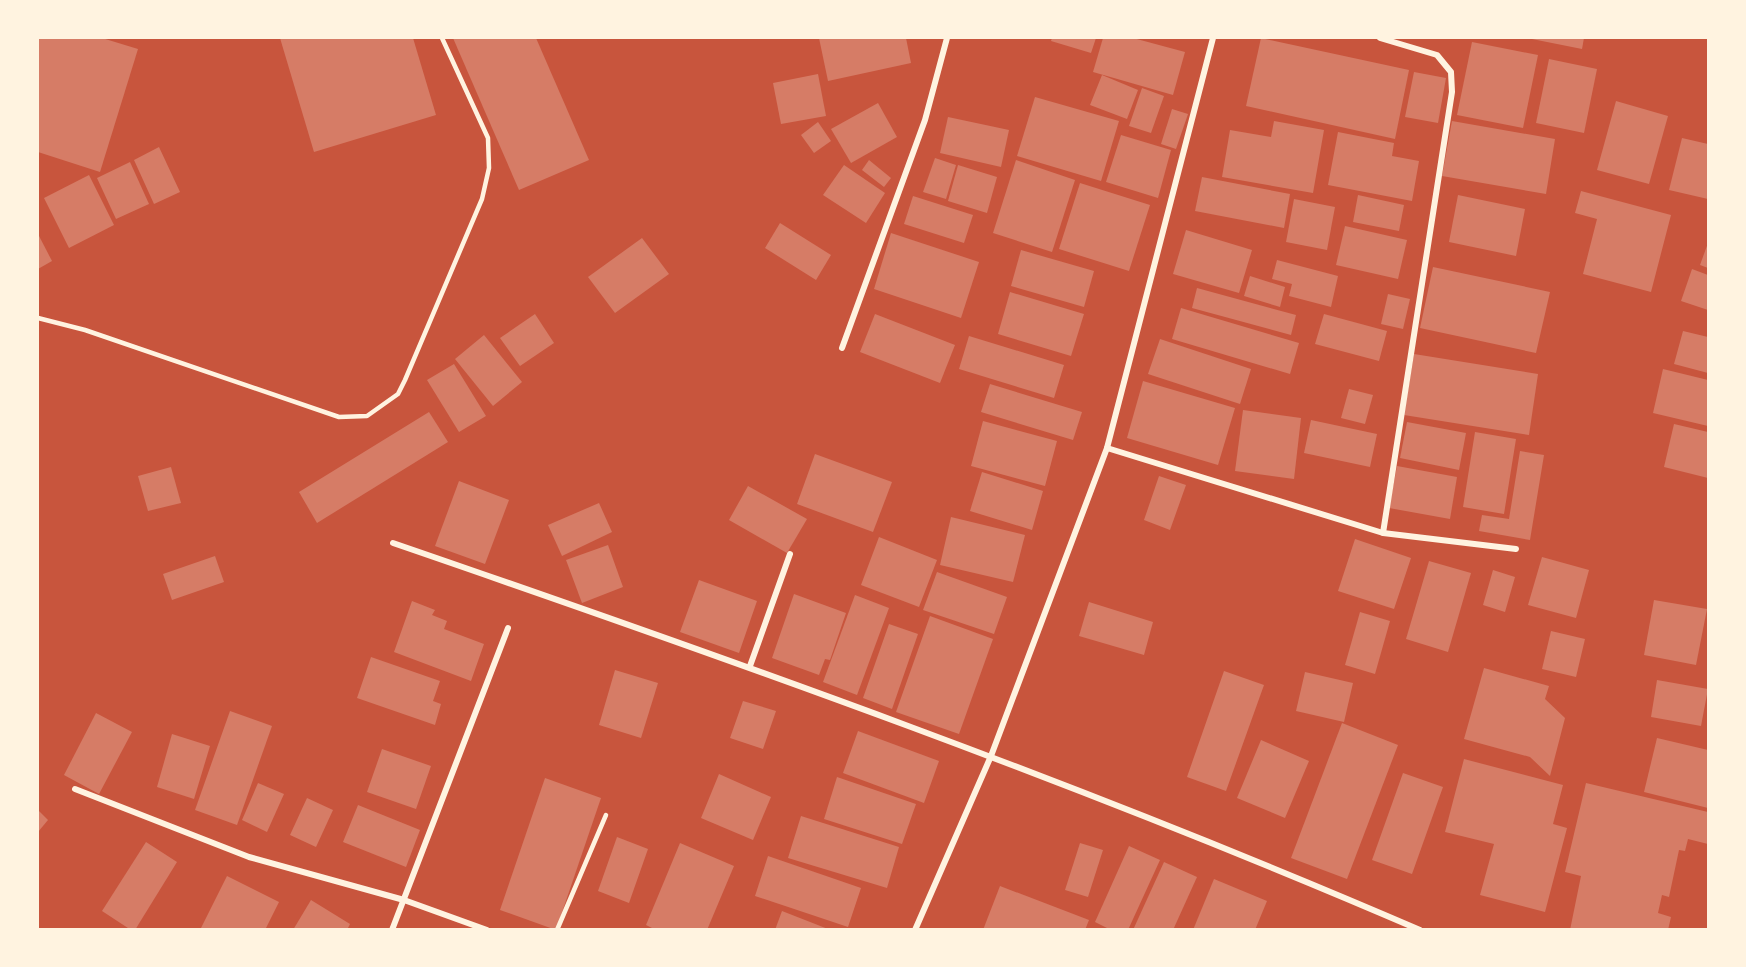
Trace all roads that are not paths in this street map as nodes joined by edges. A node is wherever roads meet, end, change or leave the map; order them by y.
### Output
1 (442, 38) edge
2 (947, 38) edge
3 (1213, 38) edge
4 (1380, 38) edge
5 (38, 318) edge
6 (842, 348) dead end
7 (1107, 448) junction
8 (1383, 533) junction
9 (393, 543) dead end
10 (1516, 549) dead end
11 (790, 554) dead end
12 (508, 628) dead end
13 (750, 666) junction
14 (991, 756) junction
15 (75, 789) dead end
16 (606, 815) dead end
17 (404, 900) junction
18 (392, 930) edge
19 (487, 930) edge
20 (557, 930) edge
21 (915, 930) edge
22 (1420, 930) edge

1 - 5 lane
2 - 6 street
3 - 7 street
4 - 8 street
7 - 8 street
7 - 14 street
8 - 10 street
9 - 13 street
11 - 13 street
12 - 17 street
13 - 14 street
14 - 21 street
14 - 22 street
15 - 17 street
16 - 20 lane
17 - 18 street
17 - 19 street

